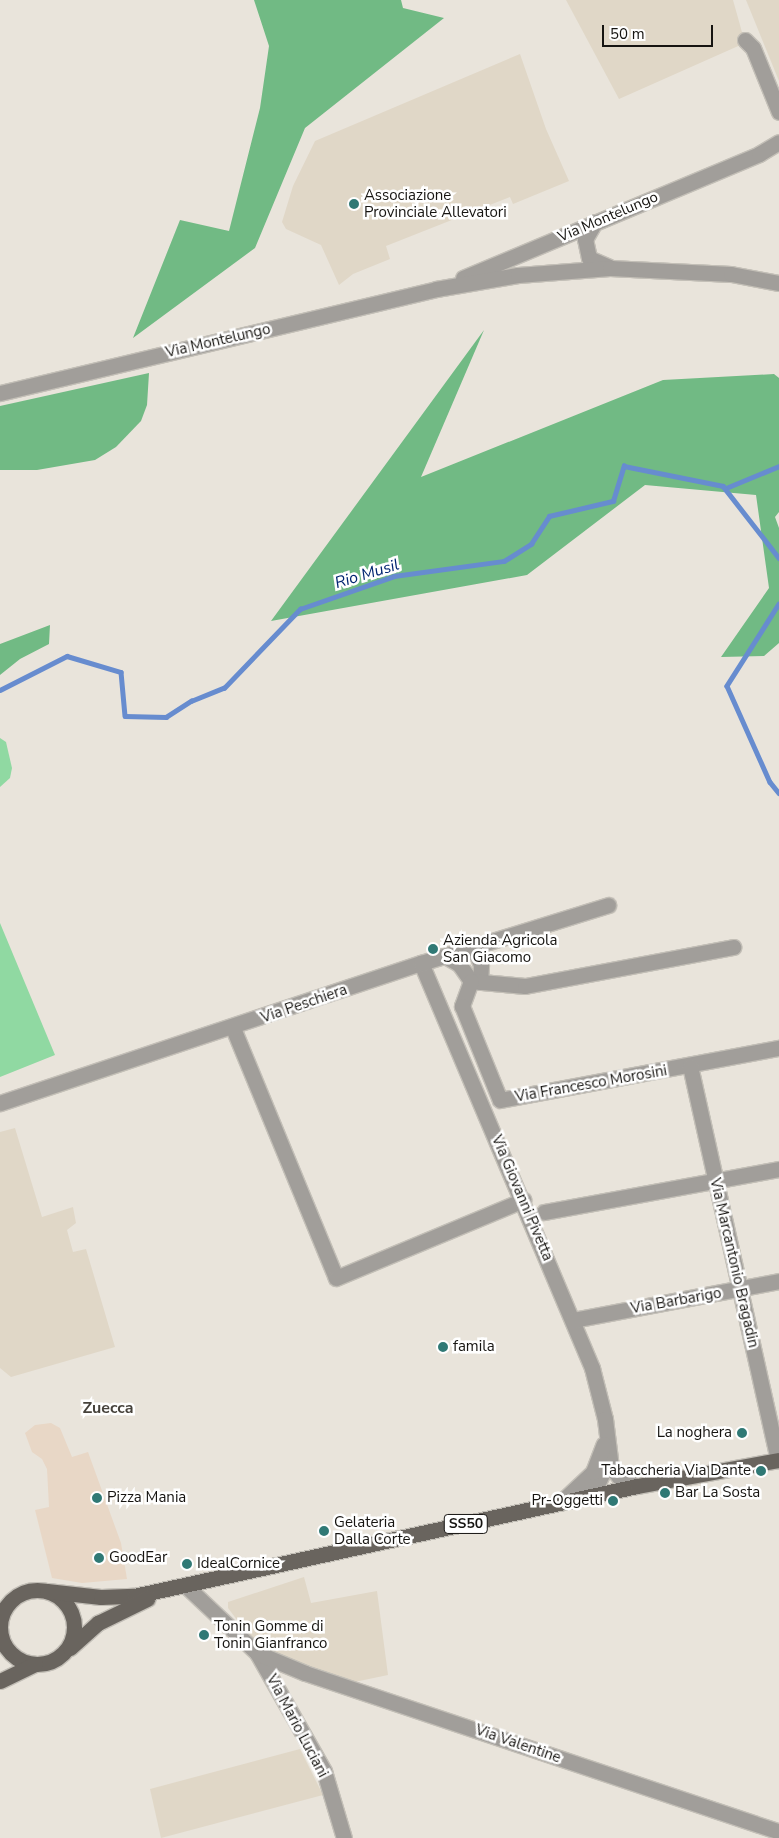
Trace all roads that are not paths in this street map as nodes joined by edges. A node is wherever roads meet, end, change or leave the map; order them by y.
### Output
1 (745, 40) dead end
2 (779, 112) edge
3 (779, 142) edge
4 (595, 222) junction
5 (610, 268) junction
6 (779, 283) edge
7 (436, 289) junction
8 (0, 393) edge
9 (608, 905) dead end
10 (733, 947) dead end
11 (467, 949) junction
12 (445, 956) junction
13 (422, 963) junction
14 (475, 981) junction
15 (234, 1028) junction
16 (779, 1048) edge
17 (690, 1066) junction
18 (0, 1103) edge
19 (779, 1169) edge
20 (715, 1180) junction
21 (522, 1200) junction
22 (544, 1212) dead end
23 (779, 1280) edge
24 (742, 1289) junction
25 (572, 1320) junction
26 (606, 1438) junction
27 (778, 1460) edge
28 (608, 1461) junction
29 (637, 1486) junction
30 (578, 1499) junction
31 (560, 1503) junction
32 (186, 1586) junction
33 (47, 1591) junction
34 (24, 1592) junction
35 (0, 1595) edge
36 (1, 1637) edge
37 (257, 1653) junction
38 (59, 1657) junction
39 (35, 1664) junction
40 (0, 1681) edge
41 (779, 1832) edge
42 (344, 1838) edge

1 - 2 street
3 - 4 street, Via Montelungo
4 - 5 street
4 - 7 street, Via Montelungo
5 - 6 street, Via Montelungo
5 - 7 street, Via Montelungo
7 - 8 street, Via Montelungo
9 - 11 street, Via Peschiera
10 - 14 street
11 - 12 street, Via Peschiera
11 - 14 street
12 - 13 street, Via Peschiera
12 - 14 street
13 - 15 street, Via Peschiera
13 - 21 street, Via Giovanni Pivetta
14 - 17 street, Via Francesco Morosini
15 - 18 street, Via Peschiera
15 - 21 street
16 - 17 street, Via Francesco Morosini
17 - 20 street, Via Marcantonio Bragadin
19 - 20 street
20 - 22 street
20 - 24 street, Via Marcantonio Bragadin
21 - 25 street, Via Giovanni Pivetta
23 - 24 street, Via Barbarigo
24 - 25 street, Via Barbarigo
24 - 27 street, Via Marcantonio Bragadin
25 - 26 street, Via Giovanni Pivetta
26 - 28 street, Via Giovanni Pivetta
26 - 31 street, Via Giovanni Pivetta
27 - 29 main road, SS50
28 - 29 street
28 - 30 street
29 - 30 main road, SS50
30 - 31 main road, SS50
31 - 32 main road, SS50
32 - 33 main road
32 - 37 street, Via Mario Luciani
32 - 38 main road
33 - 34 main road
33 - 38 main road
34 - 35 main road
34 - 36 main road
36 - 39 main road
37 - 41 street, Via Valentine
37 - 42 street, Via Mario Luciani
38 - 39 main road
39 - 40 main road

